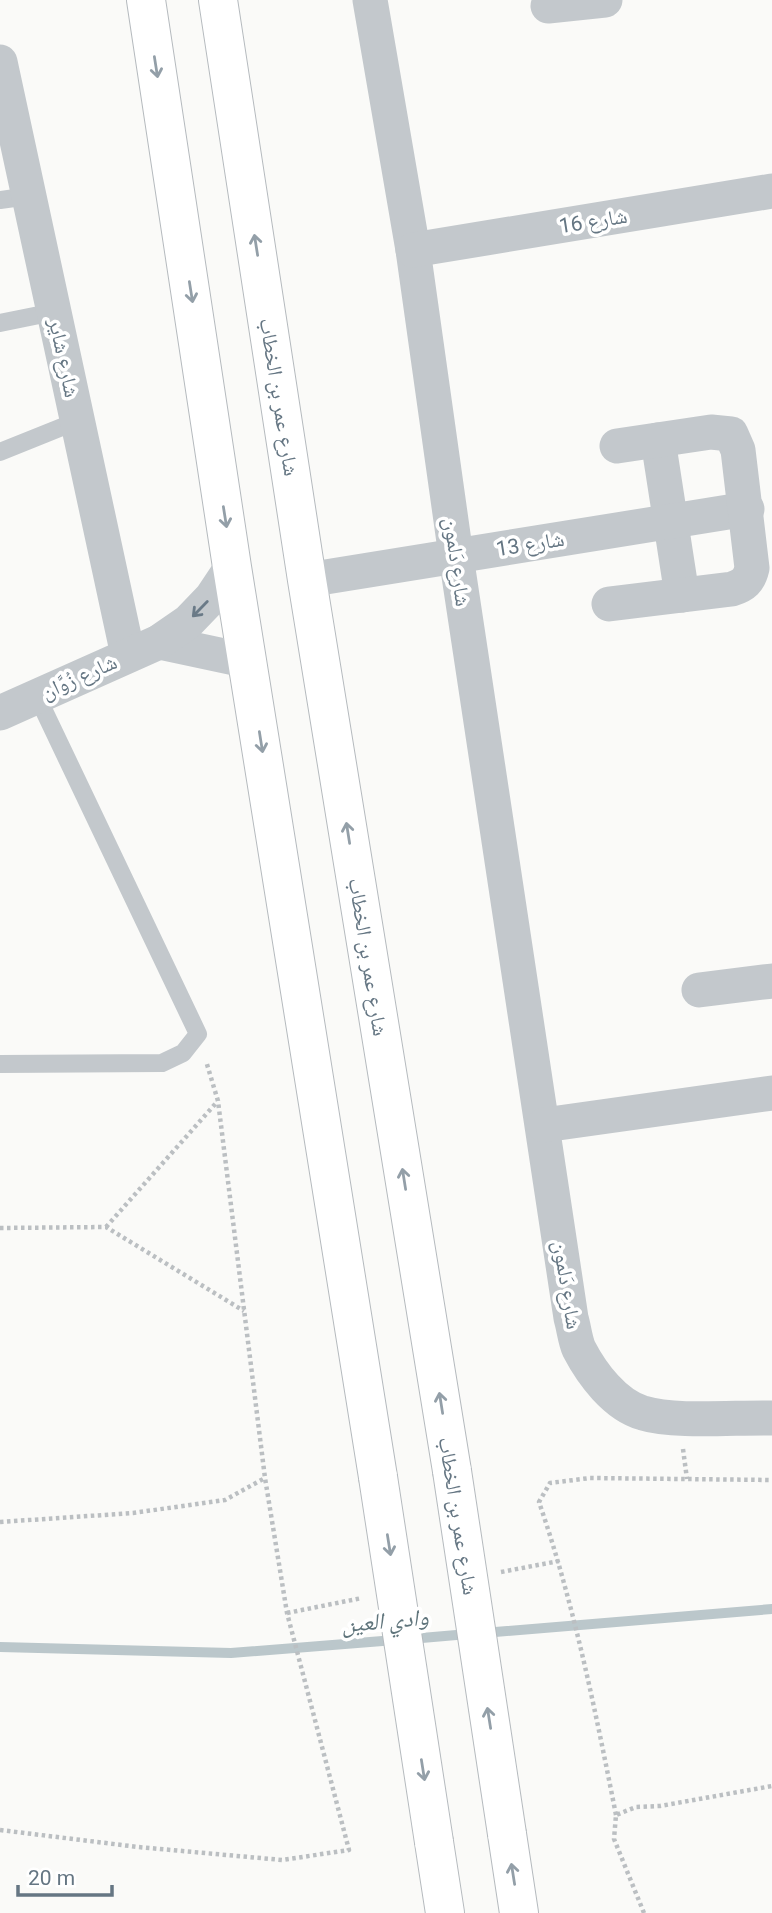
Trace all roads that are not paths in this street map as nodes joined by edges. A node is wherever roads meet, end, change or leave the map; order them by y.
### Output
1 (146, 0) edge
2 (218, 0) edge
3 (370, 0) edge
4 (603, 0) edge
5 (548, 6) dead end
6 (0, 62) edge
7 (772, 191) edge
8 (14, 198) edge
9 (413, 250) junction
10 (54, 312) junction
11 (0, 323) edge
12 (77, 421) junction
13 (658, 440) junction
14 (617, 446) dead end
15 (0, 452) edge
16 (747, 509) junction
17 (671, 521) junction
18 (456, 556) junction
19 (232, 567) junction
20 (307, 580) junction
21 (681, 595) junction
22 (609, 604) dead end
23 (143, 649) junction
24 (248, 661) junction
25 (37, 696) junction
26 (0, 713) edge
27 (772, 981) edge
28 (699, 990) dead end
29 (0, 1064) edge
30 (772, 1093) edge
31 (544, 1125) junction
32 (772, 1418) edge
33 (445, 1913) edge
34 (519, 1913) edge

1 -> 19 main road
20 -> 2 main road, شارع عمر بن الخطاب
3 - 9 street, شارع دَلمون
4 - 5 street
6 - 8 street, شارع شاير
7 - 9 street, شارع 16
8 - 10 street, شارع شاير
9 - 18 street, شارع دَلمون
10 - 11 lane
10 - 12 street, شارع شاير
12 - 15 lane
12 - 23 street, شارع شاير
13 - 14 street
13 - 16 street
13 - 17 street
16 - 17 street, شارع 13
16 - 21 street
17 - 18 street, شارع 13
17 - 21 street
18 - 20 street, شارع 13
18 - 31 street, شارع دَلمون
19 -> 23 street, شارع زُوَّان
19 - 24 main road
34 -> 20 main road, شارع عمر بن الخطاب, bridge
21 - 22 street
23 - 24 street
23 - 25 street, شارع زُوَّان
24 -> 33 main road, bridge
25 - 26 street, شارع زُوَّان
25 - 29 lane
27 - 28 street
30 - 31 street
31 - 32 street, شارع دَلمون

